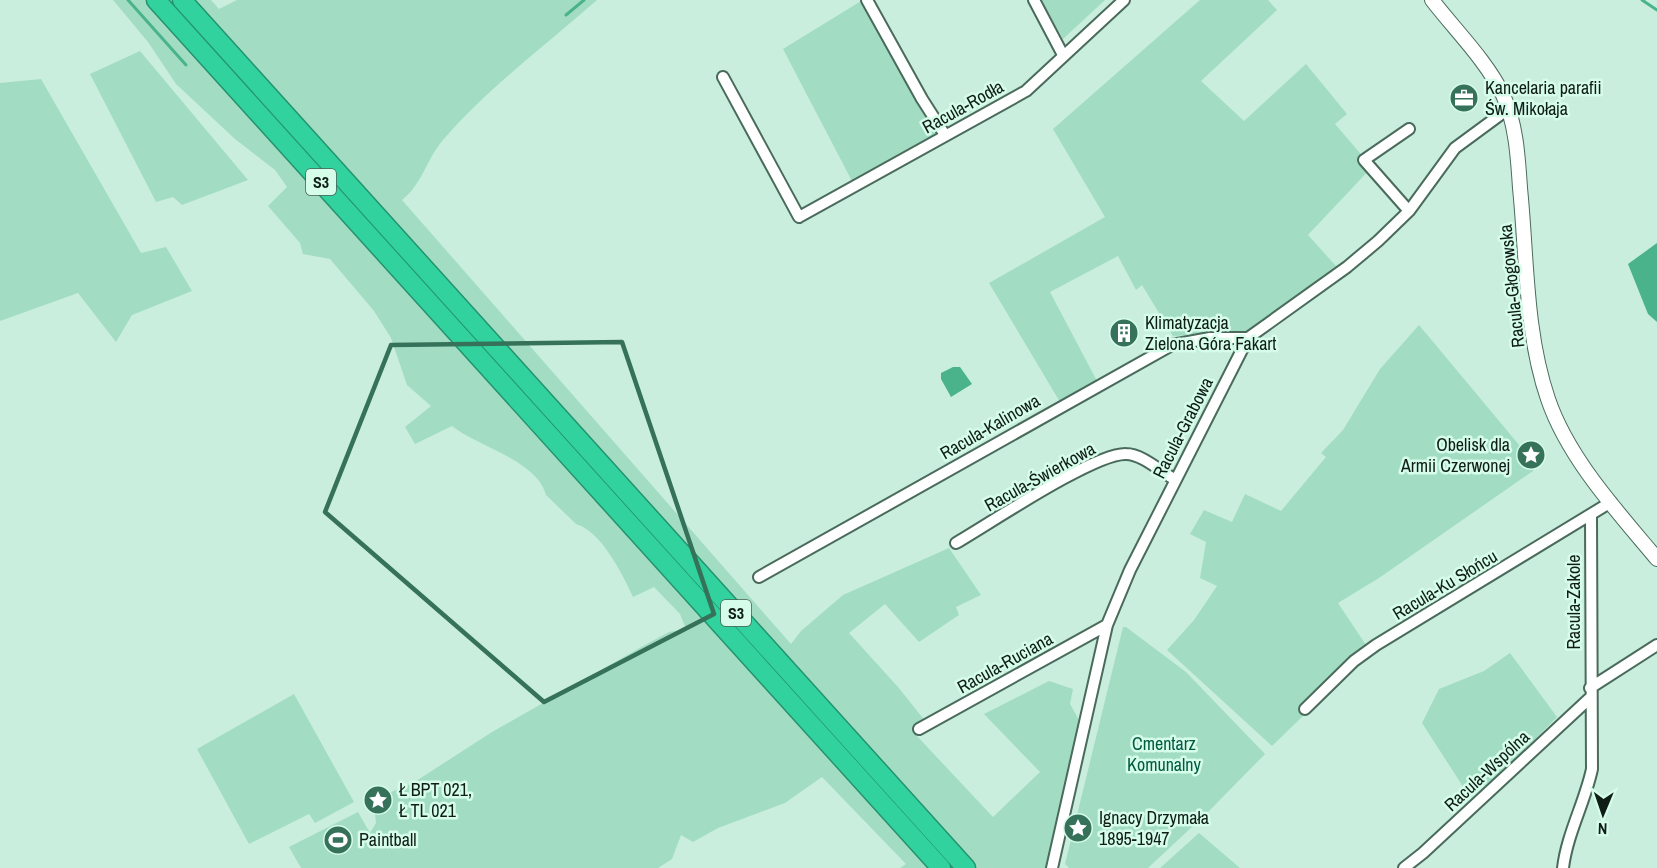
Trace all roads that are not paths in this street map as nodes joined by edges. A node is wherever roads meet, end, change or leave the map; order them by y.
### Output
1 (156, 0) edge
2 (182, 0) edge
3 (867, 0) edge
4 (1034, 0) edge
5 (1124, 0) edge
6 (1432, 0) edge
7 (1063, 55) junction
8 (723, 77) dead end
9 (1508, 108) junction
10 (1409, 129) dead end
11 (945, 135) junction
12 (1409, 211) junction
13 (1248, 338) junction
14 (1174, 479) junction
15 (1611, 502) junction
16 (1591, 516) junction
17 (956, 543) dead end
18 (1657, 559) edge
19 (759, 577) dead end
20 (1107, 625) junction
21 (1657, 645) edge
22 (1590, 692) junction
23 (1305, 709) dead end
24 (919, 729) dead end
25 (941, 868) edge
26 (966, 868) edge
27 (1052, 868) edge
28 (1404, 868) edge
29 (1563, 868) edge

1 - 25 highway, S3
2 - 26 highway, S3
3 - 11 street
4 - 7 street
5 - 7 street, Racula-Rodła
6 - 9 street, Racula-Głogowska
7 - 11 street, Racula-Rodła
8 - 11 street, Racula-Rodła
9 - 12 street, Racula-Grabowa
9 - 15 street, Racula-Głogowska
10 - 12 street
12 - 13 street, Racula-Grabowa
13 - 14 street, Racula-Grabowa
13 - 19 street, Racula-Kalinowa
14 - 17 street, Racula-Świerkowa
14 - 20 street, Racula-Grabowa
15 - 16 street, Racula-Ku Słońcu
15 - 18 street, Racula-Głogowska
16 - 22 street, Racula-Zakole
16 - 23 street, Racula-Ku Słońcu
20 - 24 street, Racula-Ruciana
20 - 27 street, Racula-Grabowa
21 - 22 street
22 - 28 street, Racula-Wspólna
22 - 29 street, Racula-Zakole

